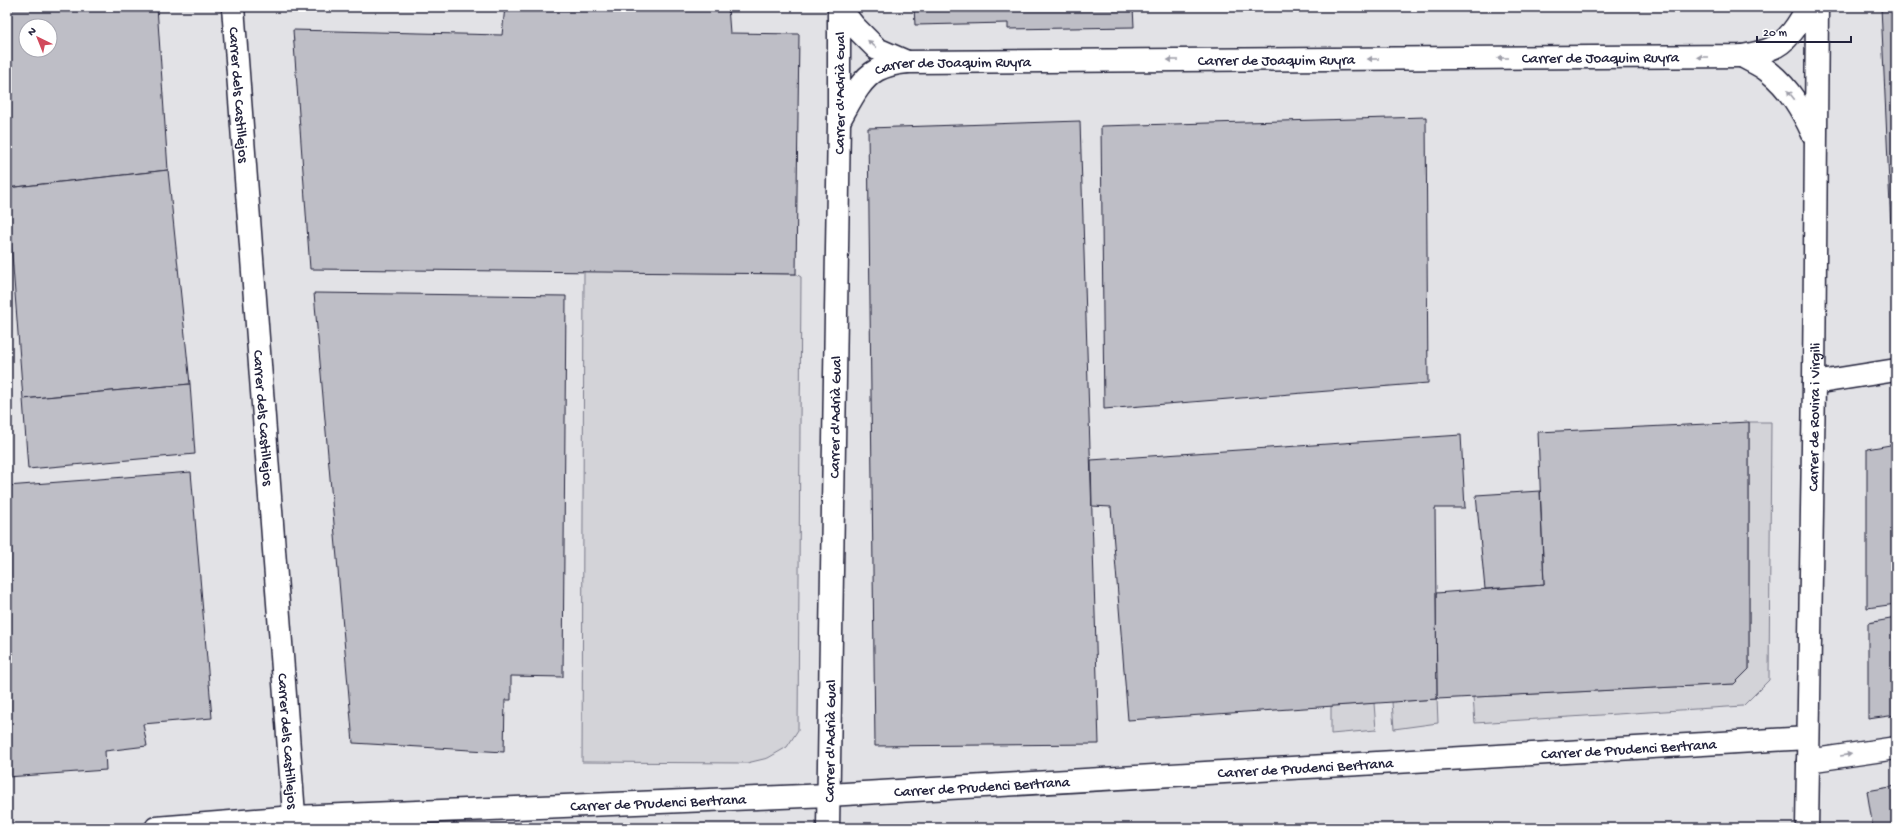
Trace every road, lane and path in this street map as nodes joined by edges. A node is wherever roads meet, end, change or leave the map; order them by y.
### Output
1 (233, 7) edge
2 (839, 7) edge
3 (1807, 7) edge
4 (1817, 7) edge
5 (1742, 56) junction
6 (907, 62) junction
7 (839, 121) junction
8 (1816, 142) junction
9 (1896, 370) edge
10 (1814, 383) junction
11 (1808, 738) junction
12 (1896, 748) edge
13 (1808, 761) junction
14 (828, 795) junction
15 (294, 822) edge
16 (156, 828) edge
17 (828, 828) edge
18 (1806, 828) edge

1 - 15 street, Carrer dels Castillejos
6 -> 2 street
2 - 7 street, Carrer d'Adrià Gual
3 - 5 street, Carrer de Joaquim Ruyra
4 - 8 street, Carrer de Rovira i Virgili
5 -> 6 street, Carrer de Joaquim Ruyra
8 -> 5 street
6 - 7 street, Carrer de Joaquim Ruyra
7 - 14 street, Carrer d'Adrià Gual
8 - 10 street, Carrer de Rovira i Virgili
9 - 10 street
10 - 11 street, Carrer de Rovira i Virgili
11 - 13 street, Carrer de Rovira i Virgili
11 - 14 street, Carrer de Prudenci Bertrana
13 -> 12 street
13 - 18 street, Carrer de Rovira i Virgili
14 - 15 street, Carrer de Prudenci Bertrana
14 - 17 street, Carrer d'Adrià Gual
15 - 16 street, Carrer de Prudenci Bertrana

